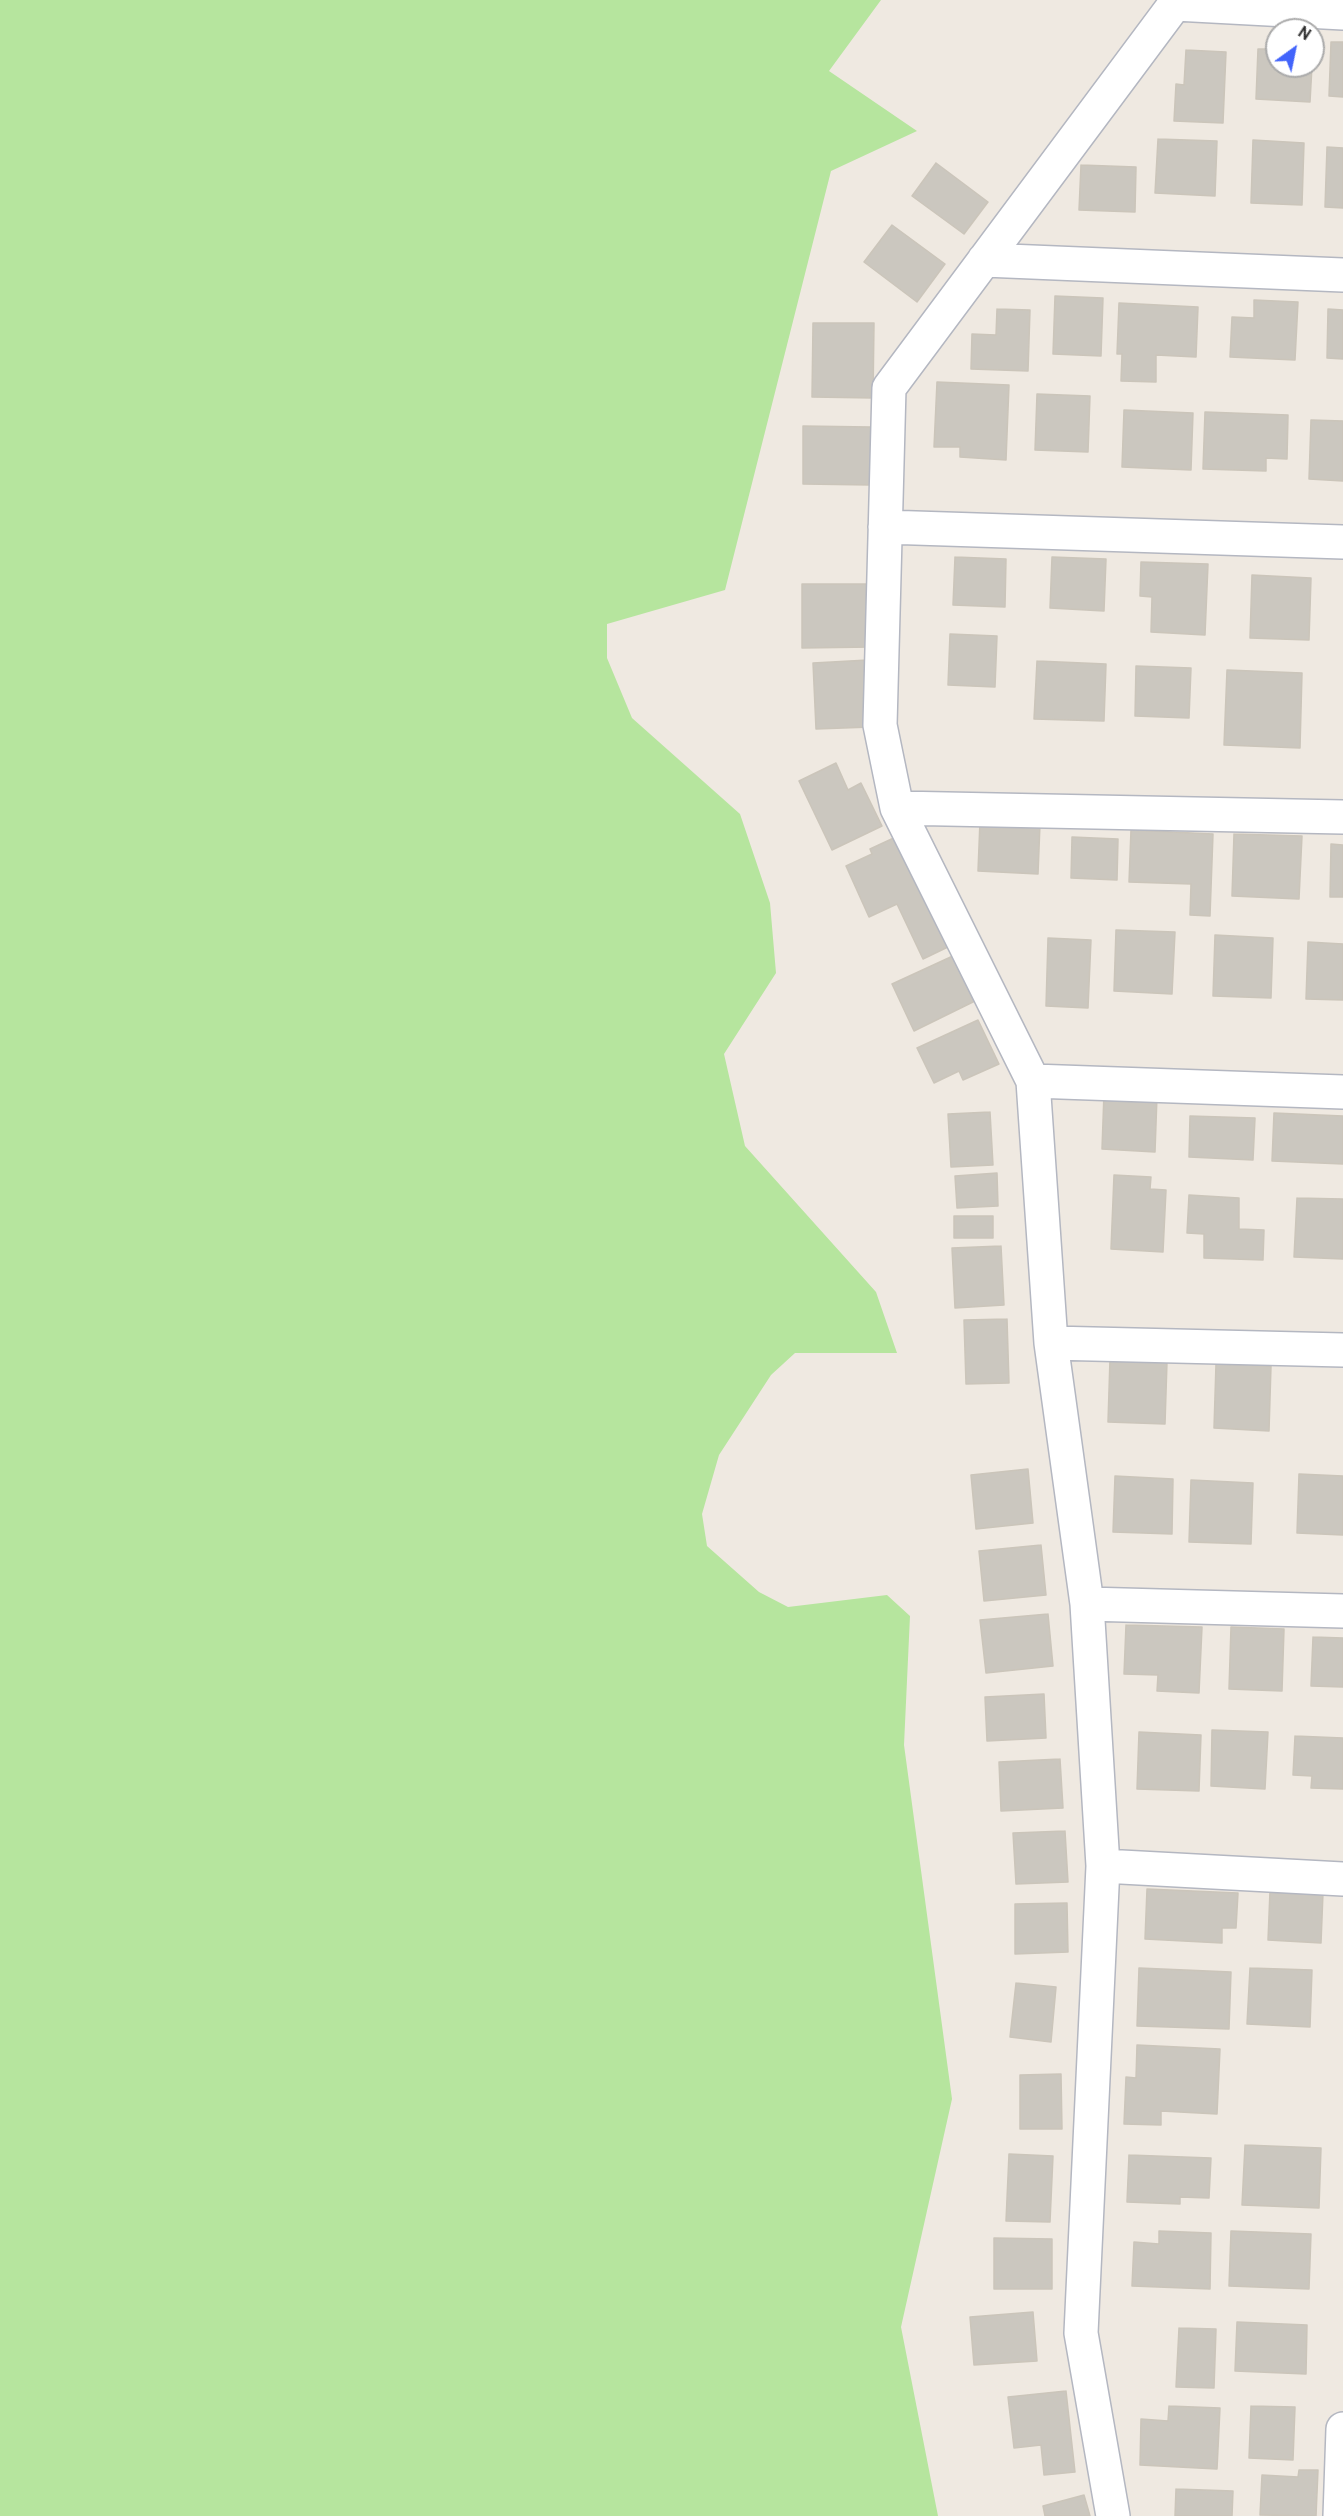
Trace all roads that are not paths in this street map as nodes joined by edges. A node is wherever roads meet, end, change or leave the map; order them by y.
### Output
1 (1175, 2) edge
2 (1343, 13) edge
3 (984, 260) junction
4 (1343, 275) edge
5 (885, 527) junction
6 (1343, 542) edge
7 (897, 808) junction
8 (1343, 817) edge
9 (1033, 1082) junction
10 (1343, 1092) edge
11 (1051, 1343) junction
12 (1343, 1350) edge
13 (1087, 1604) junction
14 (1343, 1611) edge
15 (1103, 1866) junction
16 (1343, 1879) edge
17 (1343, 2429) edge
18 (1113, 2516) edge
19 (1340, 2516) edge

1 - 2 street
1 - 3 street
3 - 4 street
3 - 5 street
5 - 6 street
5 - 7 street
7 - 8 street
7 - 9 street
9 - 10 street
9 - 11 street
11 - 12 street
11 - 13 street
13 - 14 street
13 - 15 street
15 - 16 street
15 - 18 street
17 - 19 street

